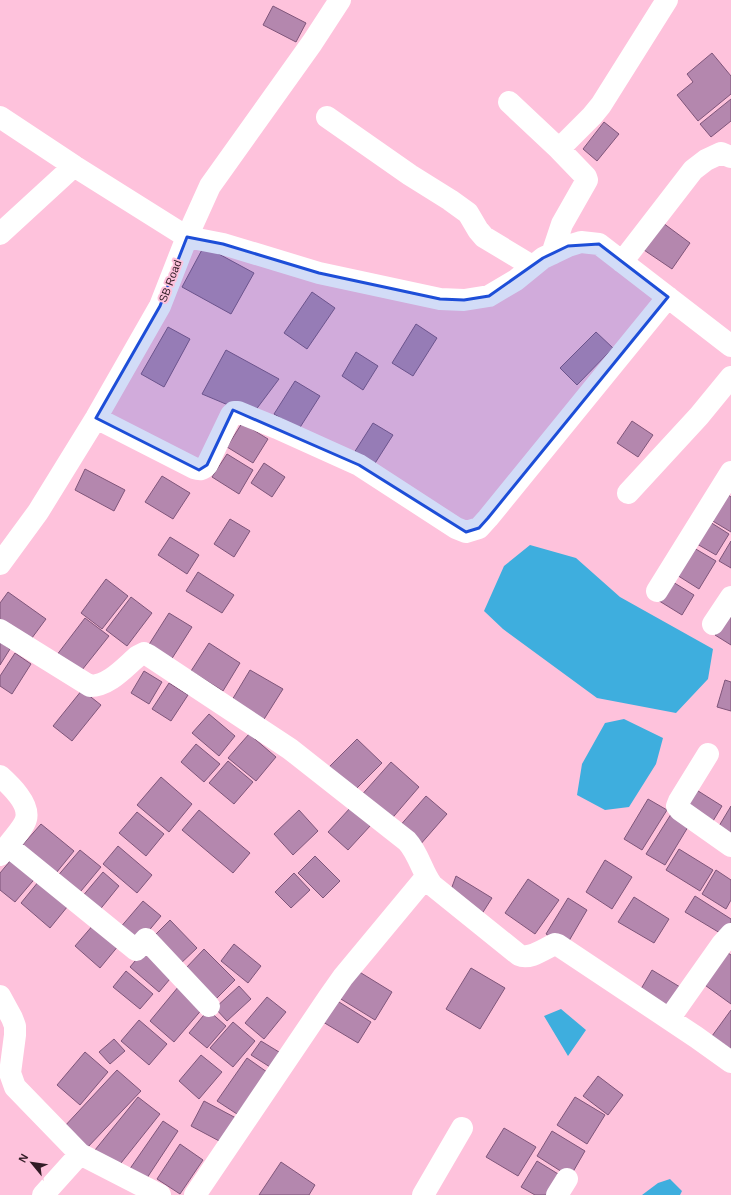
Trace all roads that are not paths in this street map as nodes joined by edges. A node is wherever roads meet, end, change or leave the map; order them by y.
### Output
1 (340, 0) edge
2 (667, 0) edge
3 (509, 102) dead end
4 (0, 117) edge
5 (327, 118) dead end
6 (559, 149) junction
7 (731, 157) edge
8 (74, 166) junction
9 (0, 234) edge
10 (186, 237) junction
11 (552, 254) junction
12 (622, 262) junction
13 (532, 266) junction
14 (668, 297) junction
15 (731, 346) edge
16 (731, 377) edge
17 (96, 418) junction
18 (731, 472) edge
19 (628, 494) dead end
20 (0, 564) edge
21 (657, 592) dead end
22 (731, 597) edge
23 (713, 624) dead end
24 (0, 630) edge
25 (708, 754) dead end
26 (0, 776) edge
27 (731, 846) edge
28 (4, 850) edge
29 (426, 877) junction
30 (731, 934) edge
31 (0, 996) edge
32 (209, 1006) dead end
33 (669, 1019) junction
34 (731, 1062) edge
35 (462, 1128) dead end
36 (80, 1154) junction
37 (43, 1195) edge
38 (160, 1195) edge
39 (195, 1195) edge
40 (423, 1195) edge

1 - 10 street, SB Road
2 - 6 street
3 - 6 street
4 - 8 street
5 - 13 street
6 - 11 street
7 - 12 street
8 - 9 street
8 - 10 street
10 - 13 street
10 - 17 street, SB Road
11 - 12 street
11 - 13 street
12 - 14 street
14 - 15 street
14 - 17 street
16 - 19 street
17 - 20 street, SB Road
18 - 21 street
22 - 23 street
24 - 29 street
25 - 27 street
26 - 28 street
28 - 32 street
29 - 33 street
29 - 39 street
30 - 33 street
31 - 36 street
33 - 34 street
35 - 40 street
36 - 37 street
36 - 38 street

